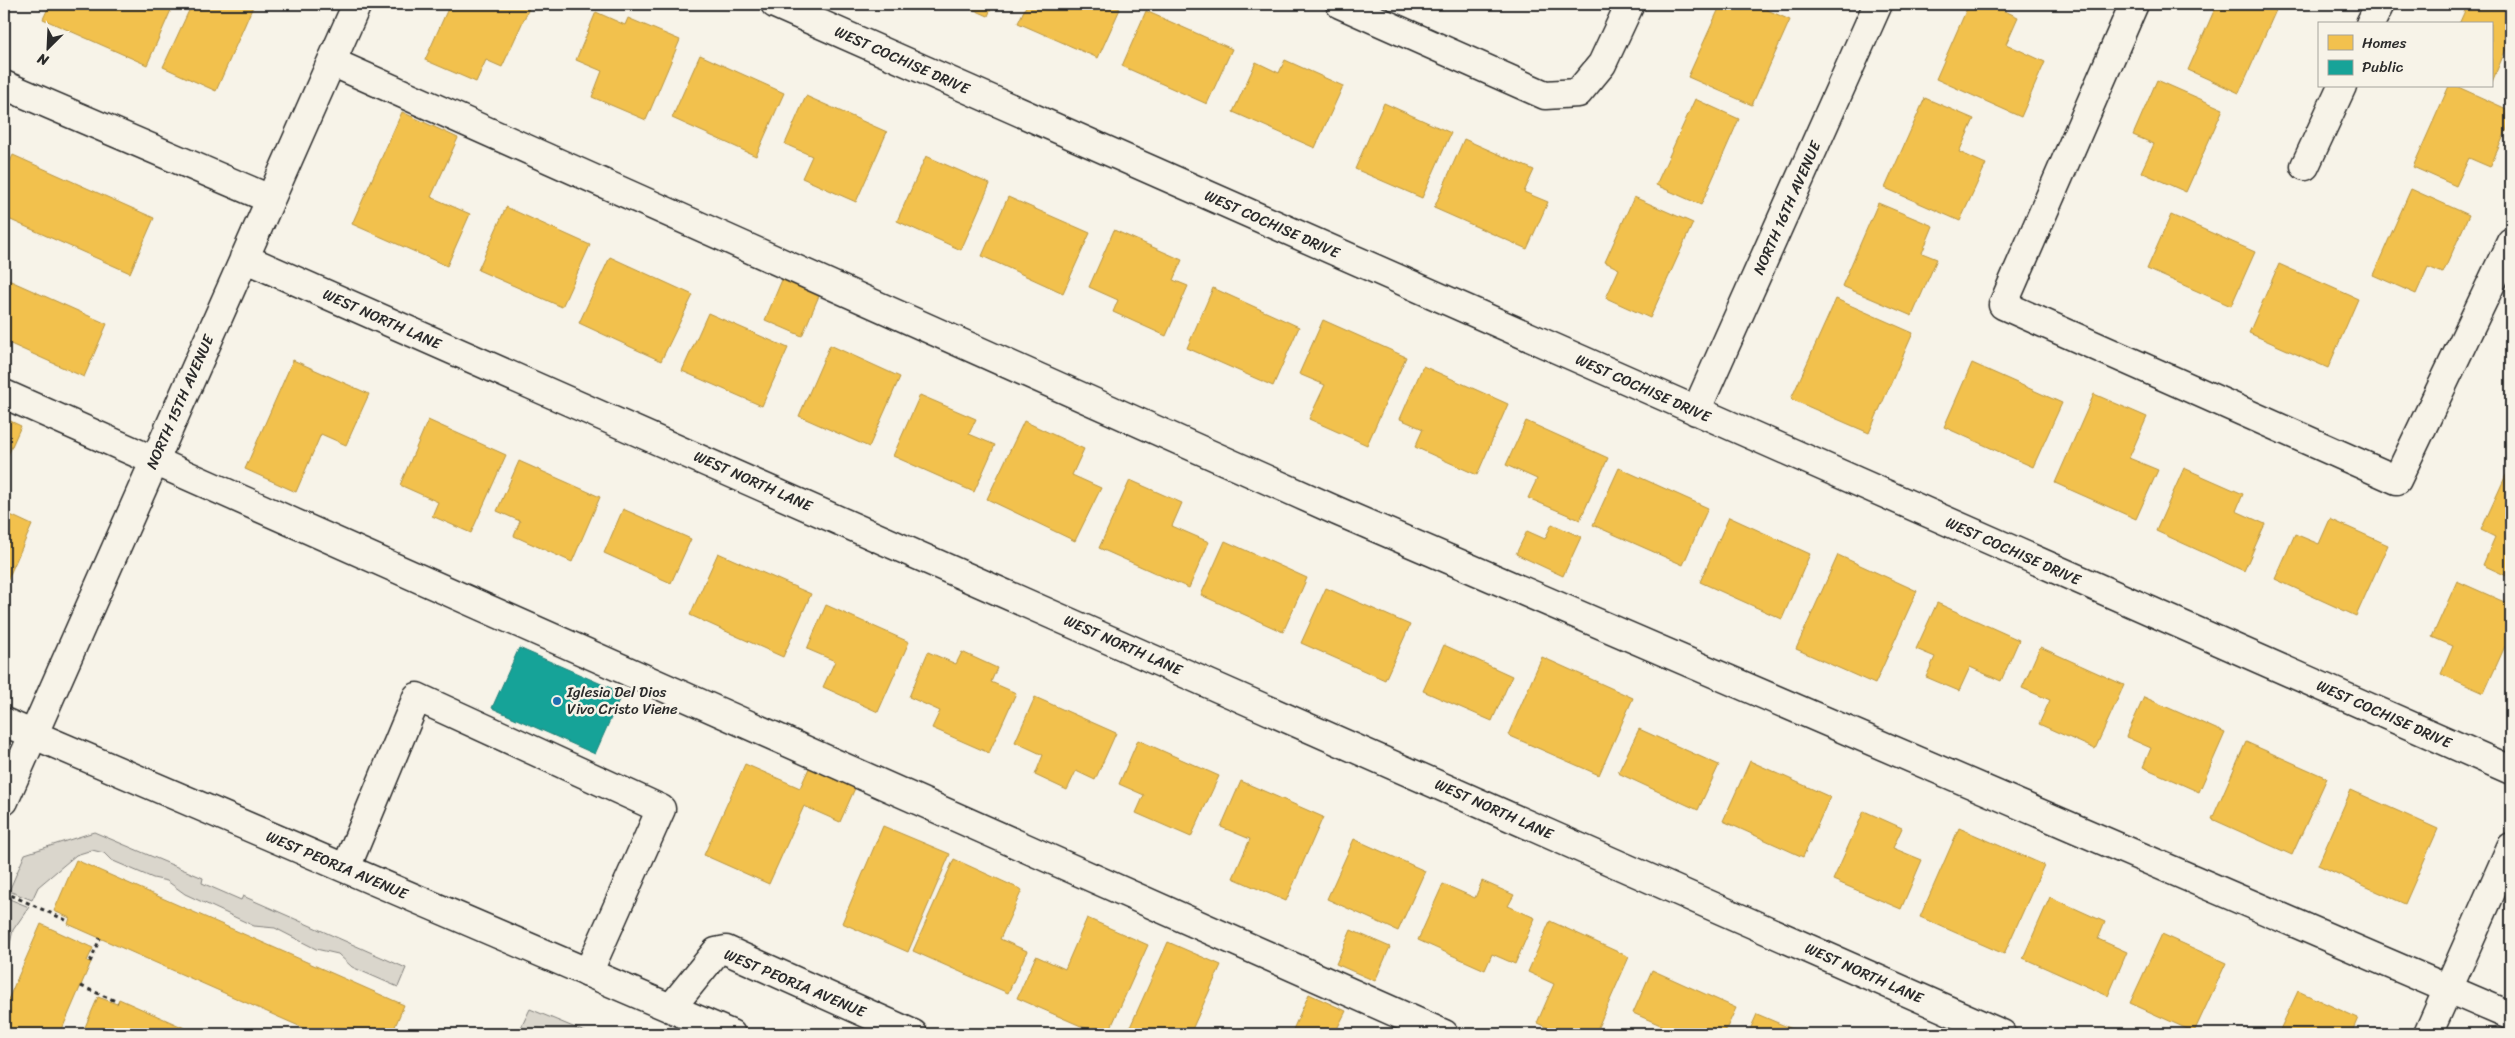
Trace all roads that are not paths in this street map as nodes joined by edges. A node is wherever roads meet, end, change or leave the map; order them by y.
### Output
1 (357, 4) edge
2 (775, 4) edge
3 (1340, 4) edge
4 (1630, 4) edge
5 (1878, 4) edge
6 (2134, 4) edge
7 (2380, 4) edge
8 (2371, 22) edge
9 (332, 62) junction
10 (4, 85) edge
11 (2341, 88) edge
12 (2305, 166) dead end
13 (270, 199) junction
14 (2511, 242) edge
15 (244, 258) junction
16 (4, 394) edge
17 (1696, 412) junction
18 (154, 460) junction
19 (4, 722) edge
20 (34, 736) junction
21 (2511, 770) edge
22 (4, 801) edge
23 (2511, 847) edge
24 (346, 868) junction
25 (588, 973) junction
26 (2449, 988) junction
27 (671, 1008) junction
28 (2511, 1016) edge
29 (731, 1034) edge
30 (913, 1034) edge
31 (1444, 1034) edge
32 (2002, 1034) edge
33 (2428, 1034) edge

1 - 9 street, NORTH 15TH AVENUE
2 - 17 street, WEST COCHISE DRIVE
3 - 4 street
5 - 17 street, NORTH 16TH AVENUE
6 - 14 street
7 - 8 street
9 - 13 street, NORTH 15TH AVENUE
9 - 26 street
10 - 13 street
11 - 12 street
13 - 15 street, NORTH 15TH AVENUE
15 - 18 street, NORTH 15TH AVENUE
15 - 32 street, WEST NORTH LANE
16 - 18 street
17 - 21 street, WEST COCHISE DRIVE
18 - 20 street, NORTH 15TH AVENUE
18 - 31 street
19 - 20 street, WEST PEORIA AVENUE
20 - 22 street, NORTH 15TH AVENUE
20 - 24 street, WEST PEORIA AVENUE
23 - 26 street
24 - 25 street, WEST PEORIA AVENUE
24 - 25 street
25 - 27 street, WEST PEORIA AVENUE
26 - 28 street
26 - 33 street
27 - 29 street, WEST PEORIA AVENUE
27 - 30 street, WEST PEORIA AVENUE

